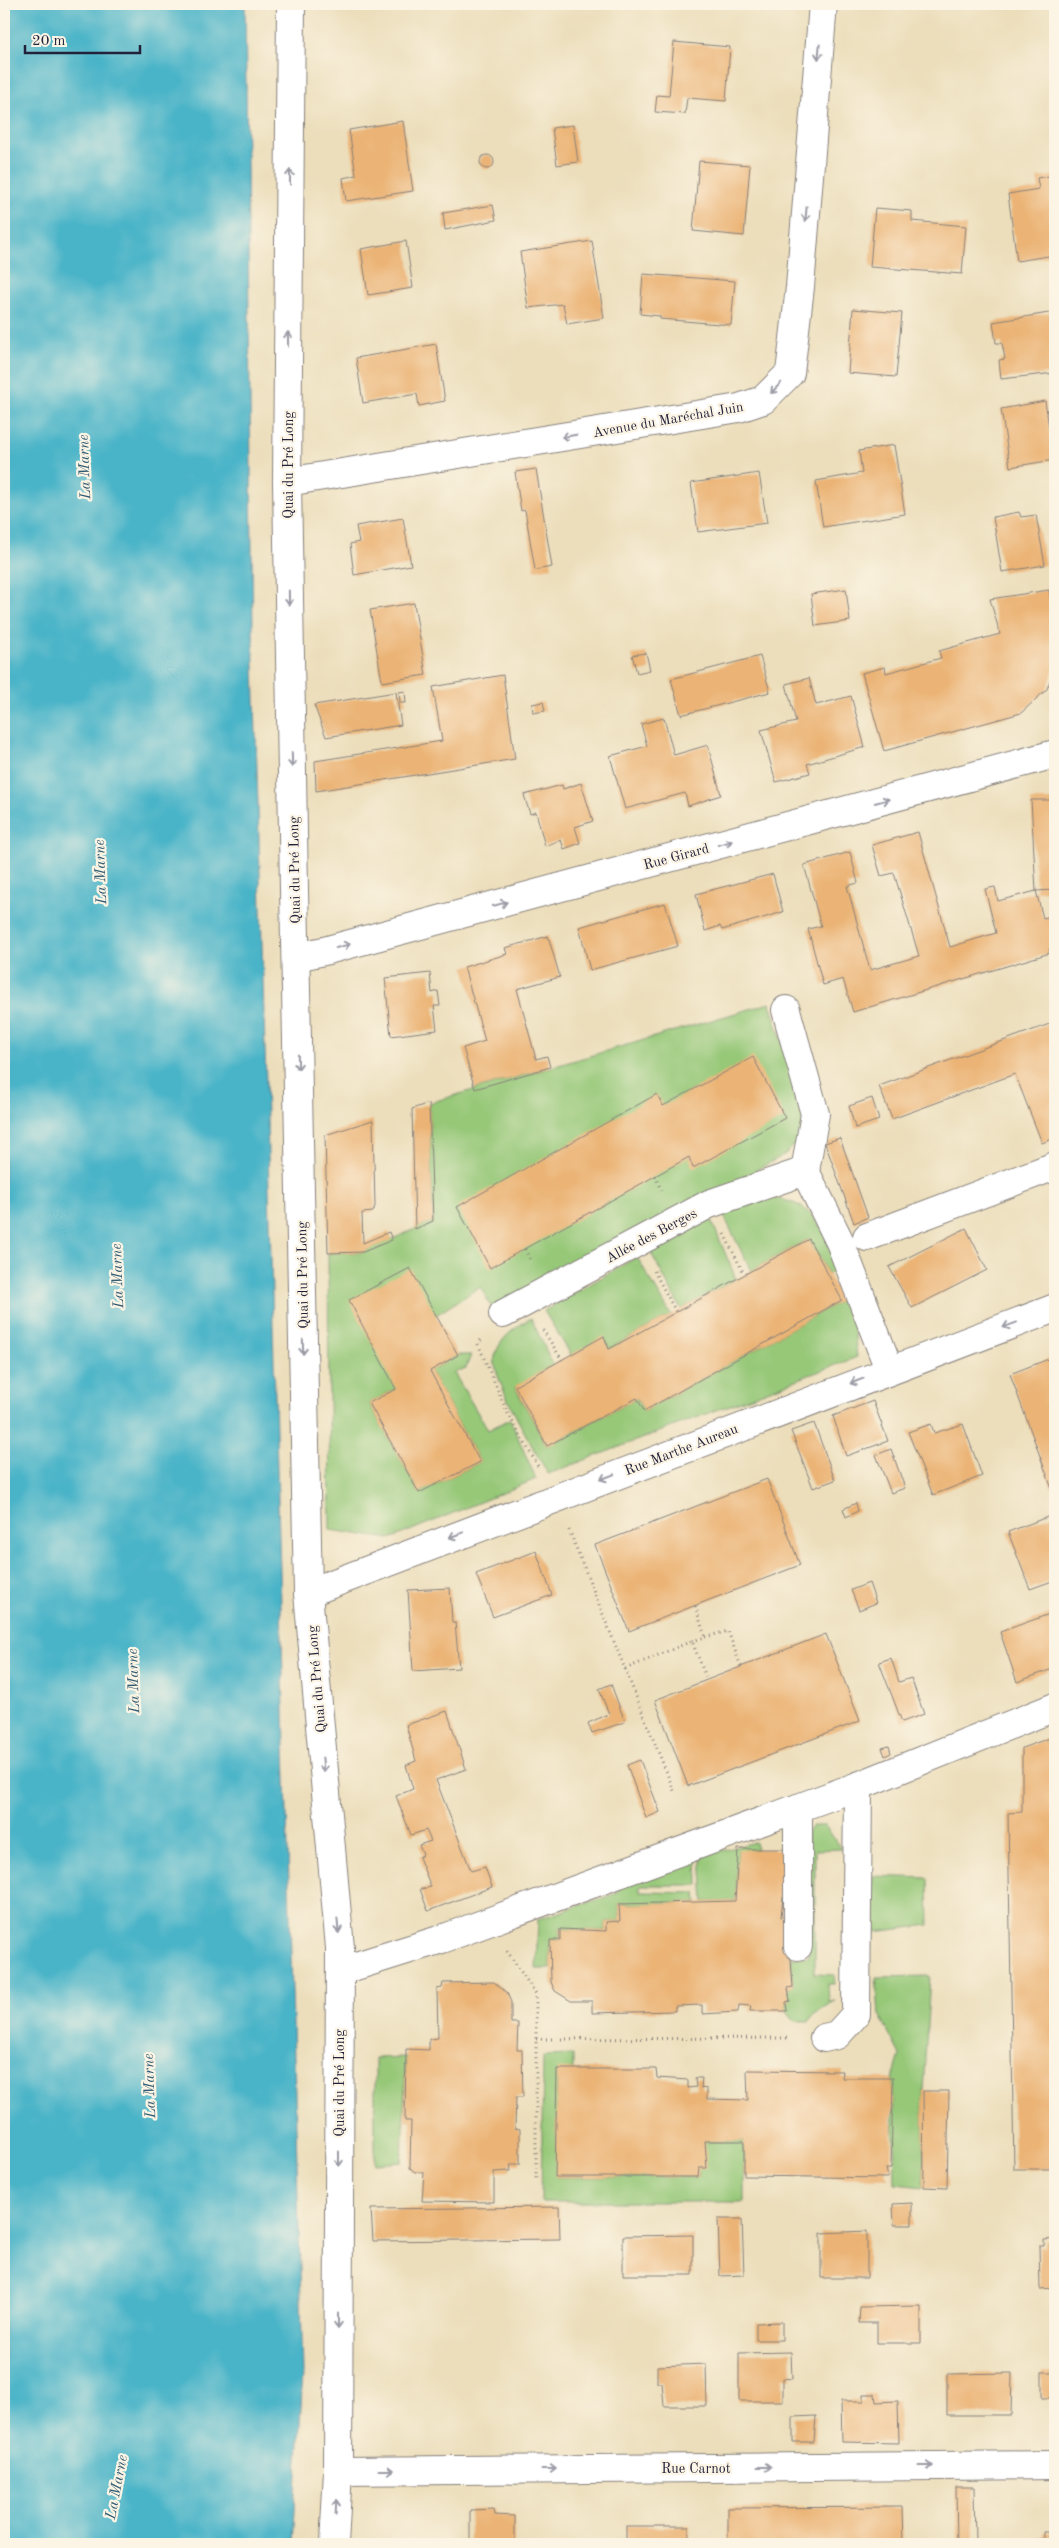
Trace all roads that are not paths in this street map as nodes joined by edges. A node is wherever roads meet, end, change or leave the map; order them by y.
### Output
1 (291, 4) edge
2 (823, 4) edge
3 (288, 482) junction
4 (1055, 754) edge
5 (296, 957) junction
6 (786, 1010) dead end
7 (1055, 1166) edge
8 (805, 1171) junction
9 (867, 1237) dead end
10 (1055, 1308) edge
11 (503, 1314) road end
12 (889, 1369) junction
13 (308, 1592) junction
14 (1055, 1707) edge
15 (858, 1786) junction
16 (798, 1808) junction
17 (798, 1946) dead end
18 (340, 1971) junction
19 (824, 2038) road end
20 (1055, 2465) edge
21 (338, 2471) junction
22 (334, 2544) edge

3 -> 1 street, Quai du Pré Long
2 -> 3 street, Avenue du Maréchal Juin
3 -> 5 street, Quai du Pré Long
5 -> 4 street, Rue Girard
5 -> 13 street, Quai du Pré Long
6 - 8 street
7 - 9 street
8 - 11 street, Allée des Berges
8 - 12 street
10 -> 12 street, Rue Marthe Aureau
12 -> 13 street, Rue Marthe Aureau
13 -> 18 street, Quai du Pré Long
14 - 15 street
15 - 16 street
15 - 19 street
16 - 17 street
16 - 18 street
18 -> 21 street, Quai du Pré Long
21 -> 20 street, Rue Carnot
22 -> 21 street, Quai du Pré Long

